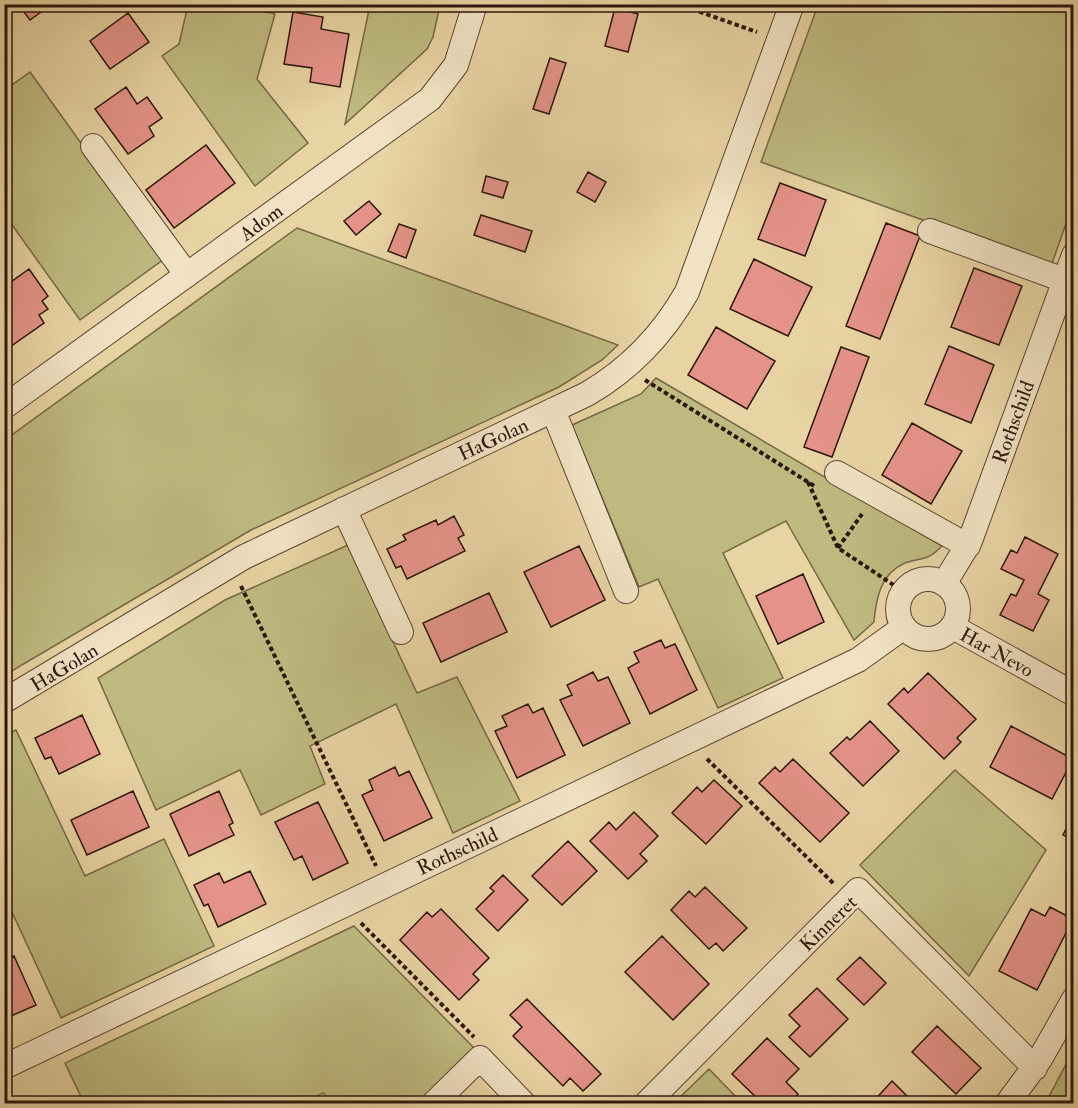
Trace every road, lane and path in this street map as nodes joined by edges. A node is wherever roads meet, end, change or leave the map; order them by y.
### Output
1 (475, 4) edge
2 (678, 4) edge
3 (792, 4) edge
4 (779, 40) junction
5 (93, 146) dead end
6 (930, 231) dead end
7 (1074, 255) edge
8 (187, 275) junction
9 (1064, 280) junction
10 (626, 368) junction
11 (4, 406) edge
12 (553, 410) junction
13 (807, 482) junction
14 (831, 483) joint
15 (344, 509) junction
16 (853, 509) dead end
17 (968, 546) junction
18 (838, 548) junction
19 (231, 564) junction
20 (944, 584) junction
21 (626, 591) dead end
22 (904, 592) junction
23 (904, 627) junction
24 (953, 627) junction
25 (401, 632) dead end
26 (1074, 694) edge
27 (4, 701) edge
28 (688, 741) junction
29 (385, 885) junction
30 (850, 899) junction
31 (344, 905) junction
32 (1074, 999) edge
33 (480, 1058) junction
34 (4, 1066) edge
35 (1035, 1068) junction
36 (433, 1104) edge
37 (524, 1104) edge
38 (646, 1104) edge
39 (1007, 1104) edge

1 - 8 street, Adom
2 - 4 path
3 - 4 street, HaGolan
4 - 10 street, HaGolan
5 - 8 street
6 - 9 street
7 - 9 street, Rothschild
8 - 11 street, Adom
9 - 17 street, Rothschild
10 - 12 street, HaGolan
10 - 13 path
12 - 15 street, HaGolan
12 - 21 street
13 - 14 path
13 - 18 path
14 - 17 street
15 - 19 street, HaGolan
15 - 25 street
16 - 18 path
17 - 20 street, Rothschild
18 - 22 path
19 - 27 street, HaGolan
19 - 29 path
20 - 22 street
20 - 24 street
22 - 23 street
23 - 24 street
23 - 28 street, Rothschild
24 - 26 street, Har Nevo
28 - 29 street, Rothschild
28 - 30 path
29 - 31 street, Rothschild
30 - 35 street, Kinneret
30 - 38 street, Kinneret
31 - 33 path
31 - 34 street, Rothschild
32 - 35 street
33 - 36 street
33 - 37 street
35 - 39 street

